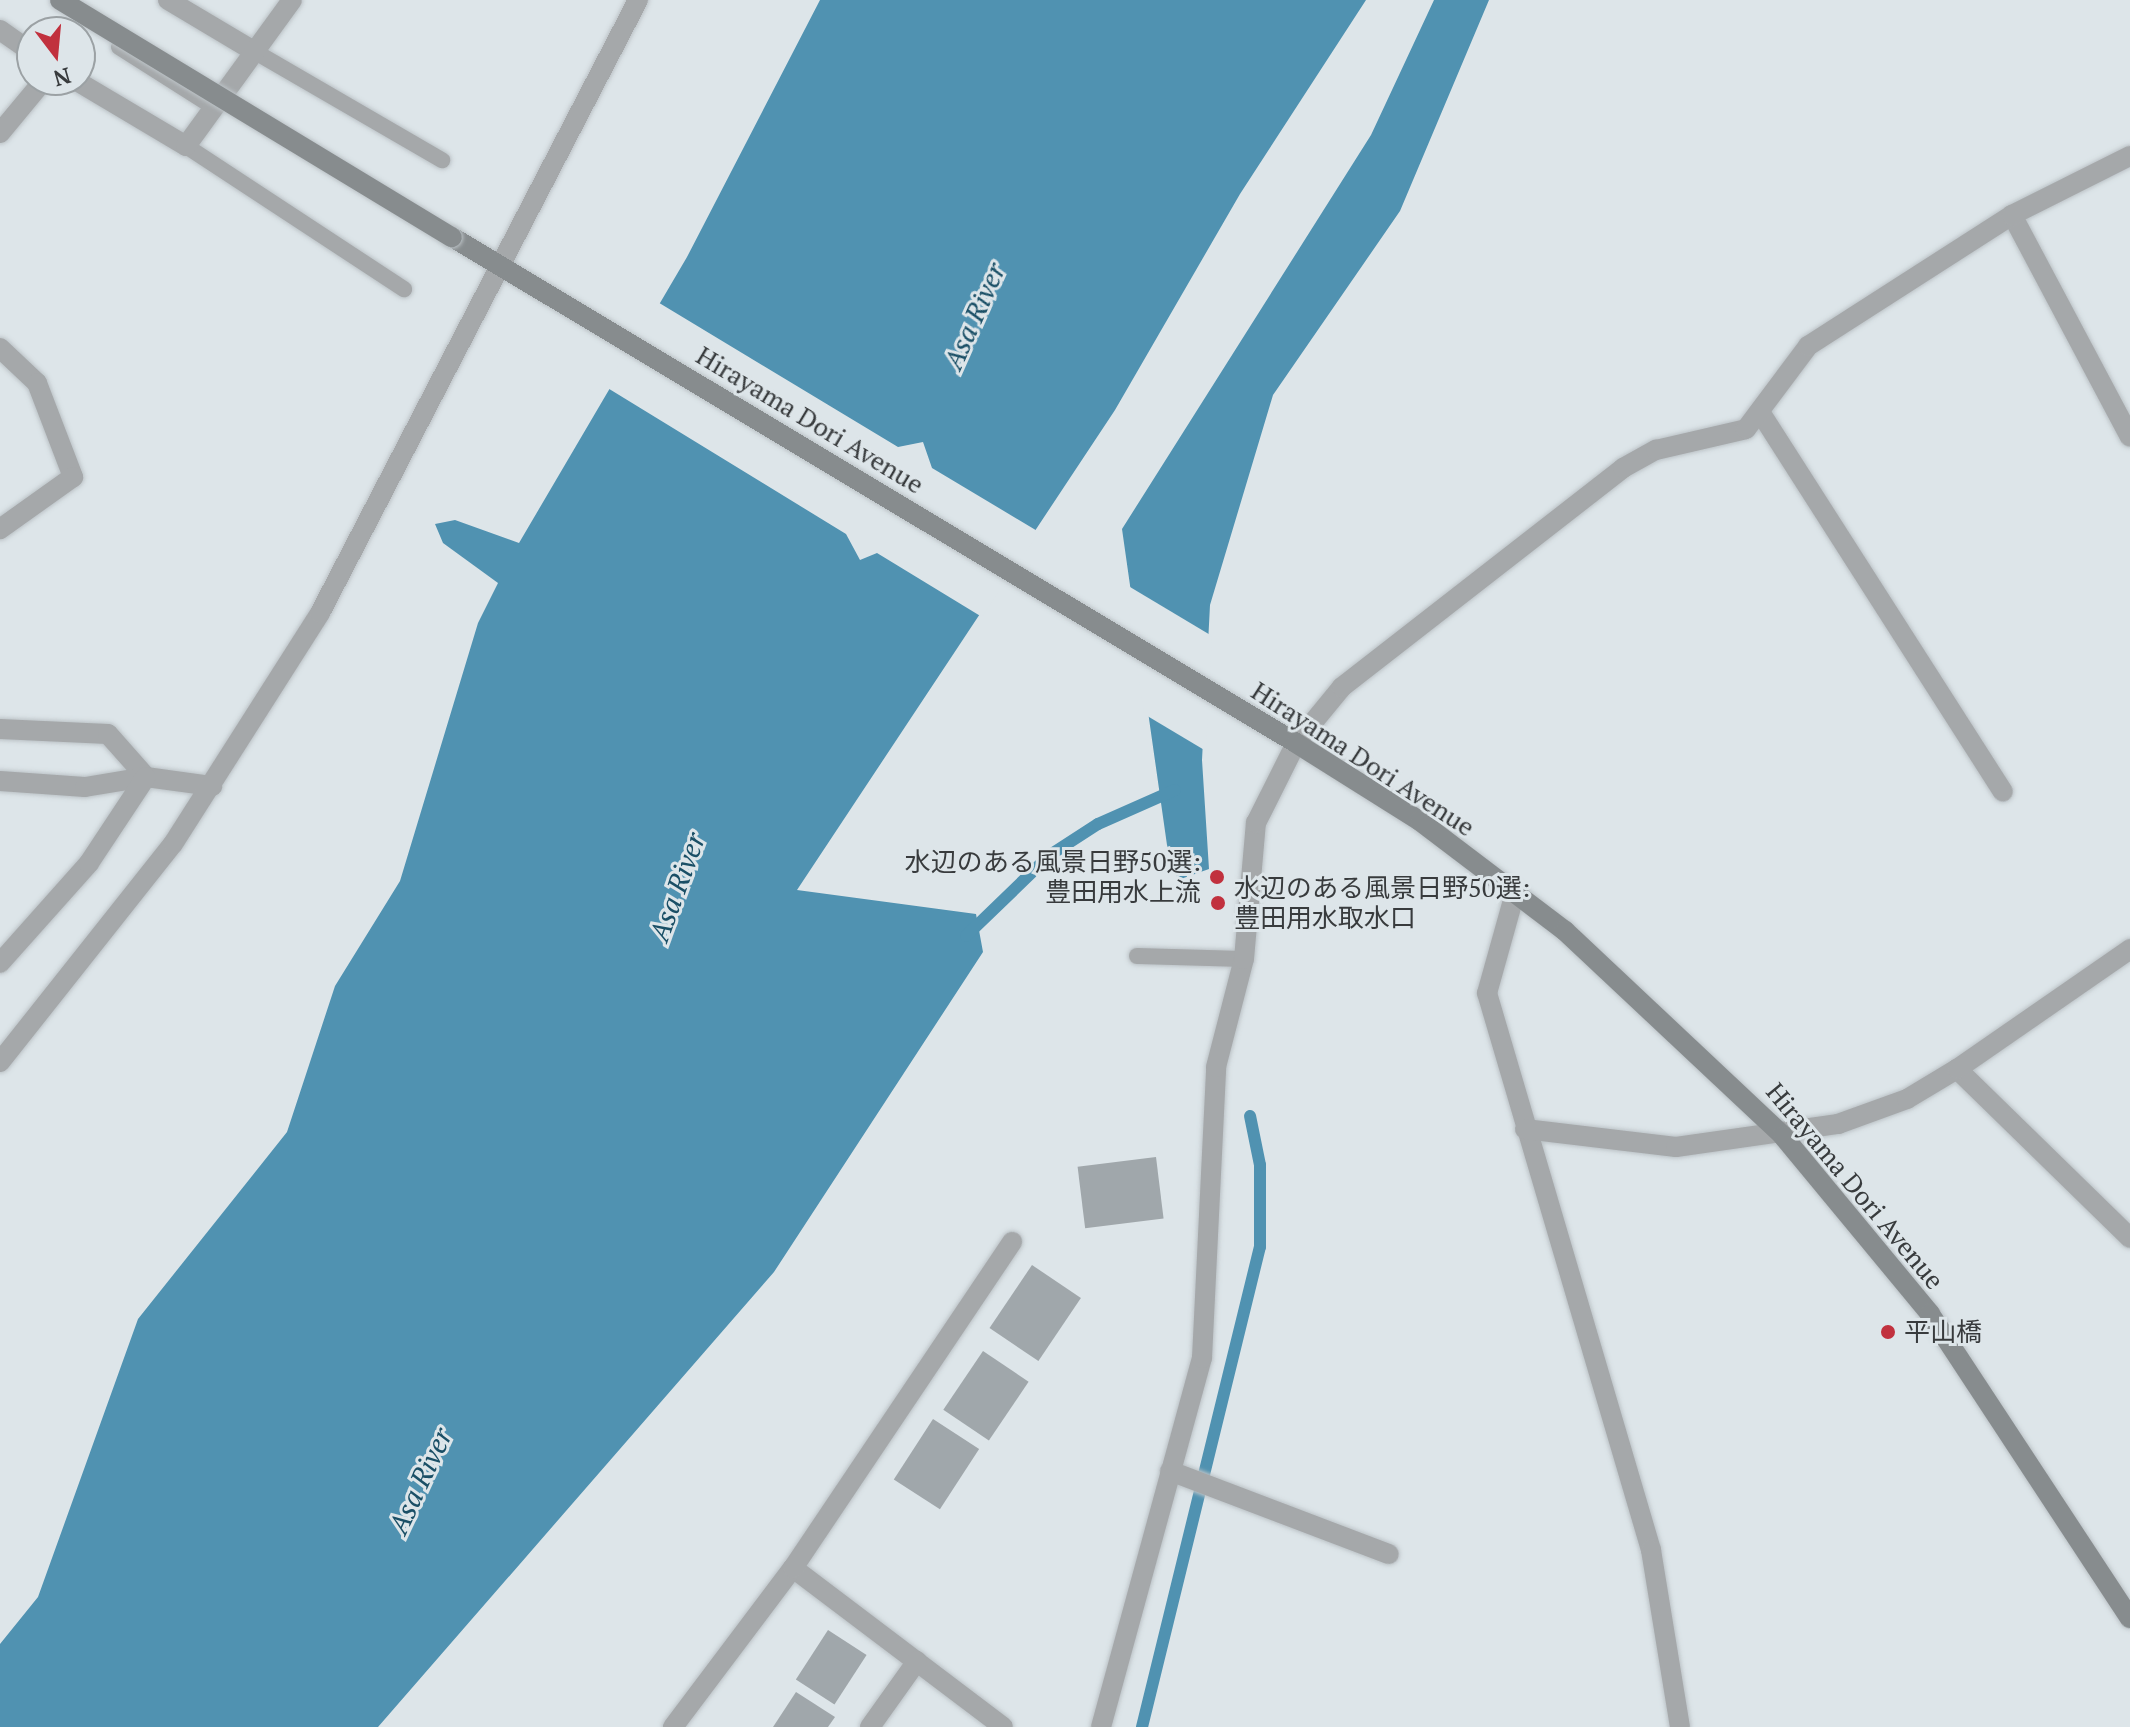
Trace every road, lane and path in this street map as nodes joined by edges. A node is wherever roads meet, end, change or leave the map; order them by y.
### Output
1 (47, 0) edge
2 (60, 0) edge
3 (168, 0) edge
4 (292, 0) edge
5 (638, 0) edge
6 (252, 50) junction
7 (96, 92) edge
8 (31, 96) edge
9 (212, 106) junction
10 (0, 133) edge
11 (186, 146) junction
12 (2130, 156) edge
13 (442, 160) dead end
14 (2012, 215) junction
15 (502, 265) junction
16 (404, 289) dead end
17 (0, 348) edge
18 (1762, 415) junction
19 (2130, 437) edge
20 (0, 529) edge
21 (0, 729) edge
22 (1296, 743) junction
23 (146, 777) junction
24 (0, 781) edge
25 (212, 786) junction
26 (2003, 792) dead end
27 (1515, 893) junction
28 (2130, 949) edge
29 (1137, 956) dead end
30 (1244, 959) junction
31 (0, 963) edge
32 (0, 1062) edge
33 (1957, 1069) junction
34 (1525, 1129) junction
35 (1783, 1136) junction
36 (2130, 1238) edge
37 (1012, 1242) dead end
38 (1178, 1474) junction
39 (1389, 1554) dead end
40 (793, 1568) junction
41 (2130, 1618) edge
42 (917, 1661) junction
43 (673, 1727) edge
44 (870, 1727) edge
45 (1003, 1727) edge
46 (1101, 1727) edge
47 (1680, 1727) edge

1 - 9 lane
2 - 15 main road, bridge
3 - 6 street
4 - 6 street
5 - 15 street
6 - 9 street
6 - 13 lane
7 - 11 street
8 - 10 street
9 - 11 street
11 - 16 lane
12 - 14 street
14 - 18 street
14 - 19 street
15 - 22 main road, Hirayama Dori Avenue
15 - 25 street
17 - 20 street
18 - 22 street
18 - 26 street
21 - 23 street
22 - 27 main road, Hirayama Dori Avenue
22 - 30 street
23 - 24 street
23 - 25 street
23 - 31 street
25 - 32 street
27 - 34 street
27 - 35 main road, Hirayama Dori Avenue
28 - 33 street
29 - 30 lane
30 - 38 street
33 - 35 street
33 - 36 street
34 - 35 street
34 - 47 street
35 - 41 main road, Hirayama Dori Avenue
37 - 40 street
38 - 39 street
38 - 46 street
40 - 42 street
40 - 43 street
42 - 44 street
42 - 45 street

